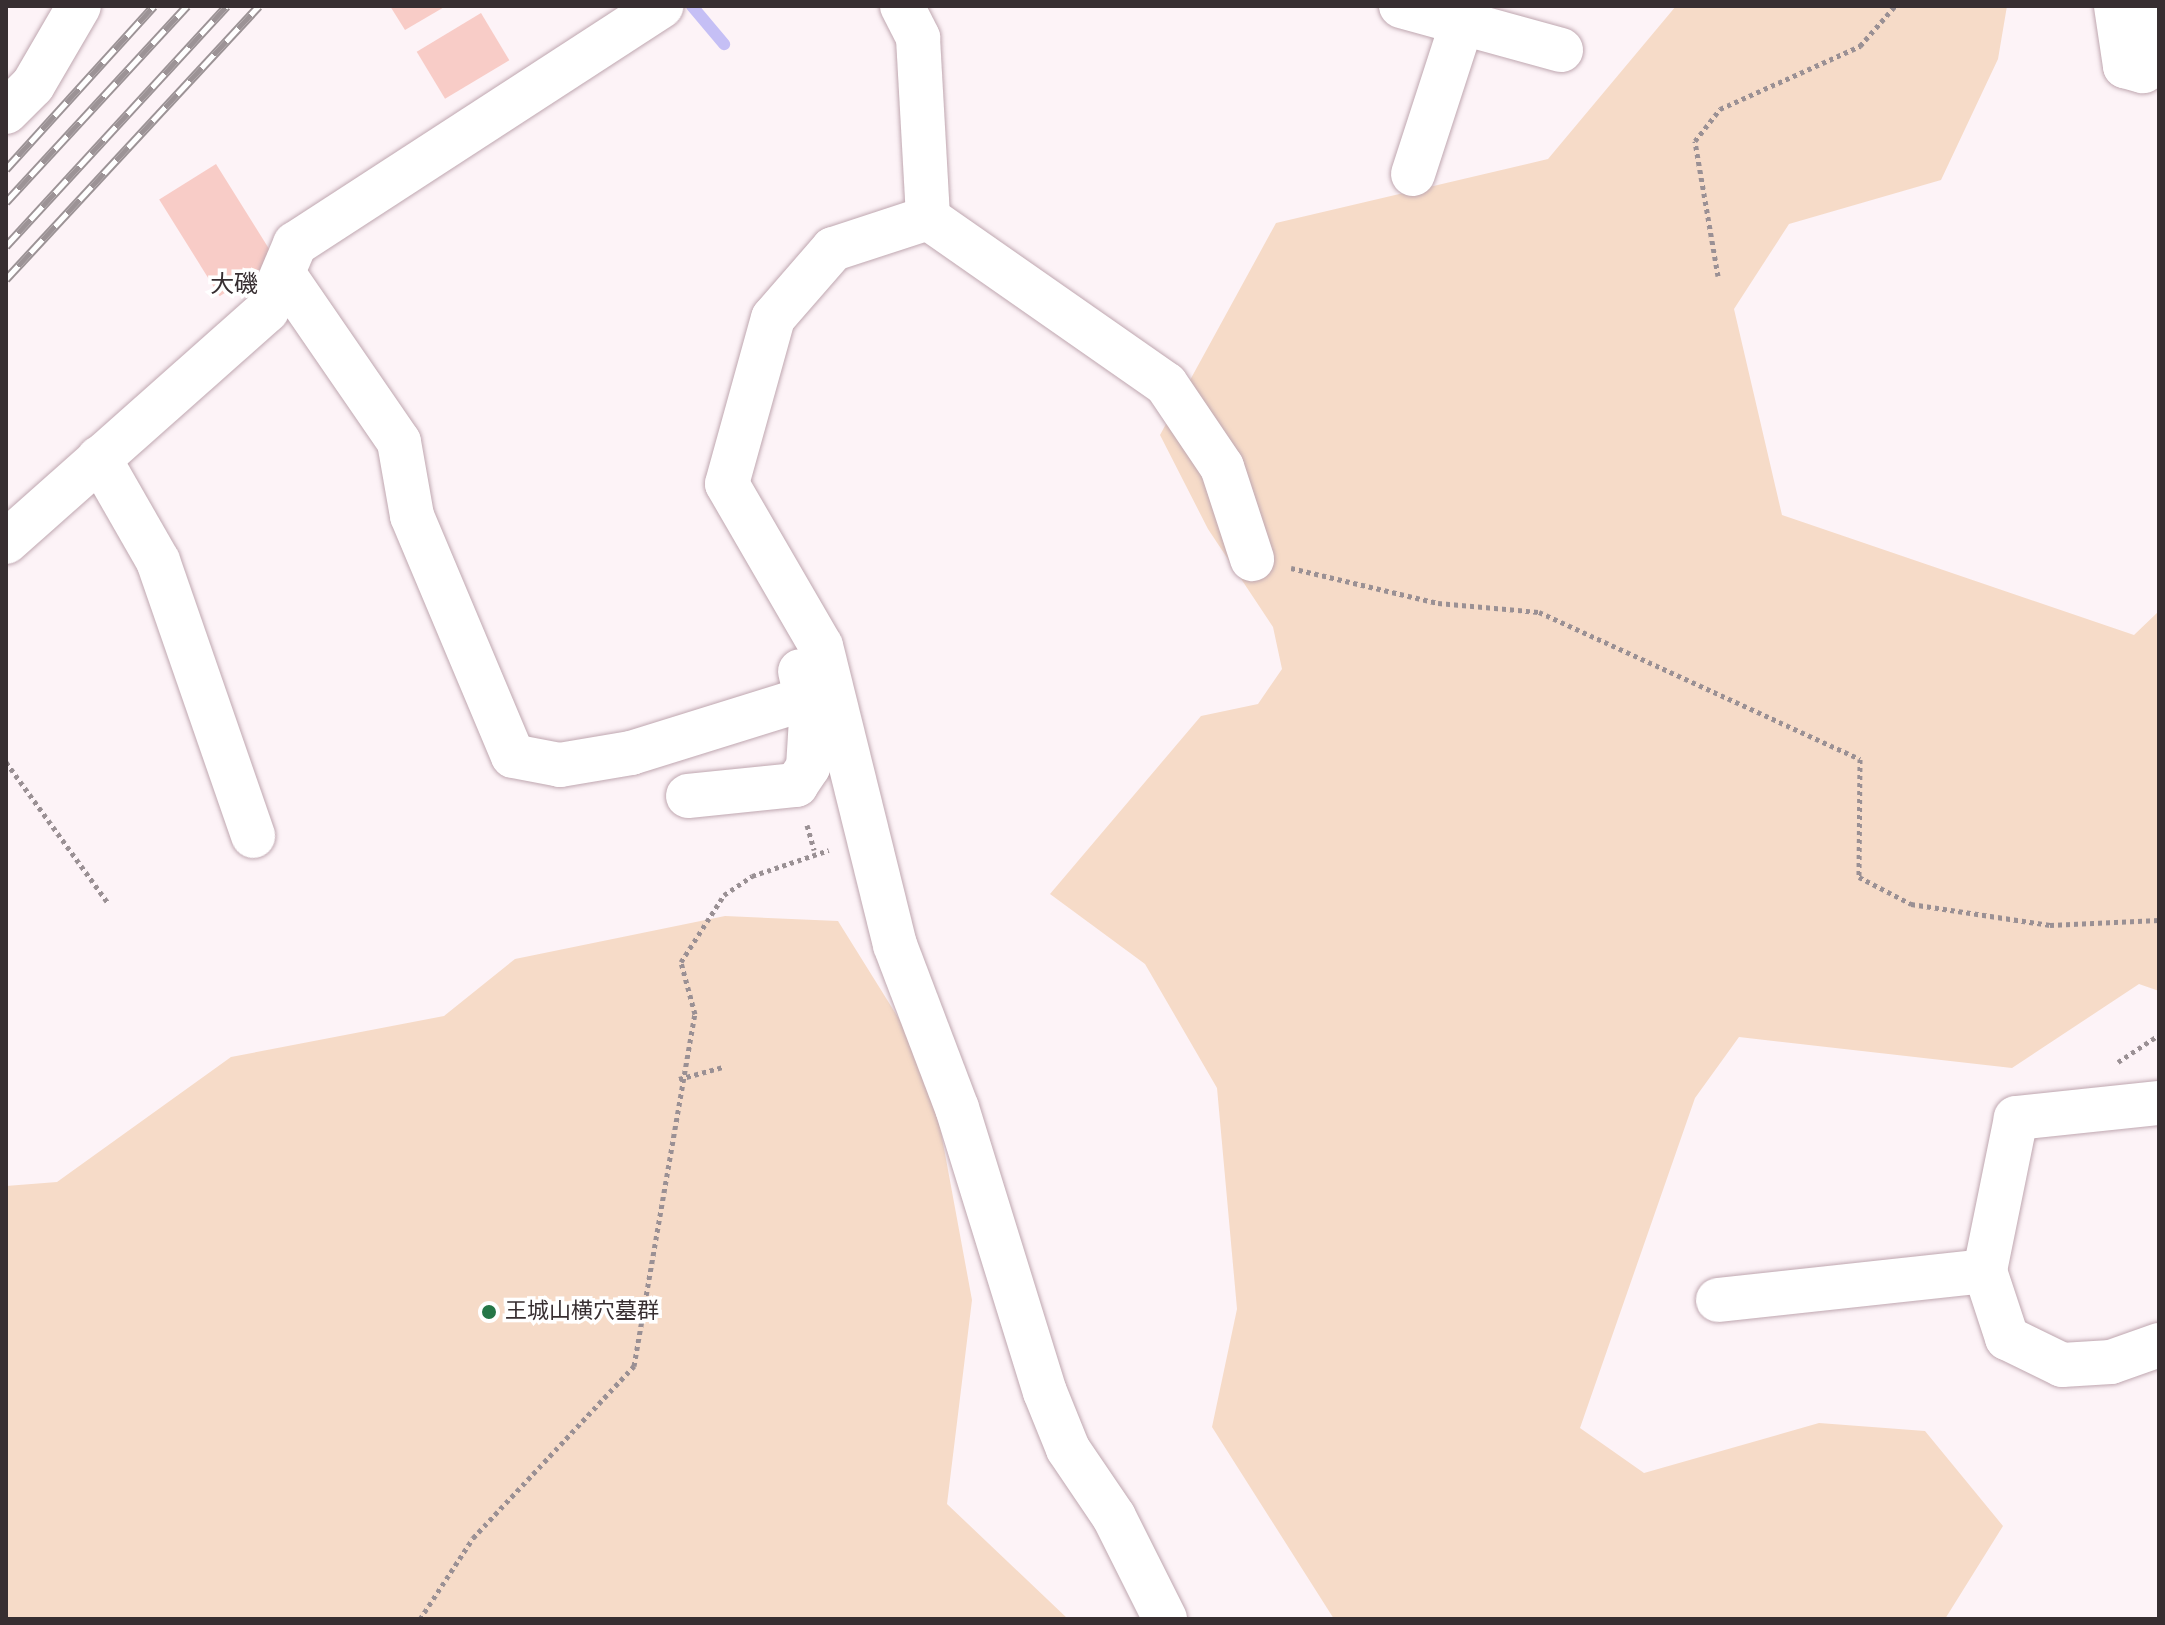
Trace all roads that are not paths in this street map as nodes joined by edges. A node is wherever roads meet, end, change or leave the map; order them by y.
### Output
1 (79, 6) edge
2 (902, 6) edge
3 (1401, 6) edge
4 (2116, 6) edge
5 (661, 7) edge
6 (2159, 12) edge
7 (1462, 23) junction
8 (1561, 50) dead end
9 (6, 112) edge
10 (1413, 174) dead end
11 (928, 218) junction
12 (285, 276) junction
13 (99, 458) junction
14 (743, 517) junction
15 (6, 542) edge
16 (1252, 559) road end
17 (808, 698) junction
18 (688, 796) dead end
19 (253, 836) dead end
20 (2159, 1103) edge
21 (1985, 1271) junction
22 (1718, 1300) dead end
23 (2159, 1345) edge
24 (1165, 1619) edge

1 - 9 street
2 - 11 street
3 - 7 street
4 - 6 street
5 - 12 street
7 - 8 street
7 - 10 street
11 - 14 street
11 - 16 street
12 - 13 street
12 - 17 street
13 - 15 street
13 - 19 street
14 - 17 street
14 - 24 street
17 - 18 street
20 - 21 street
21 - 22 street
21 - 23 street

